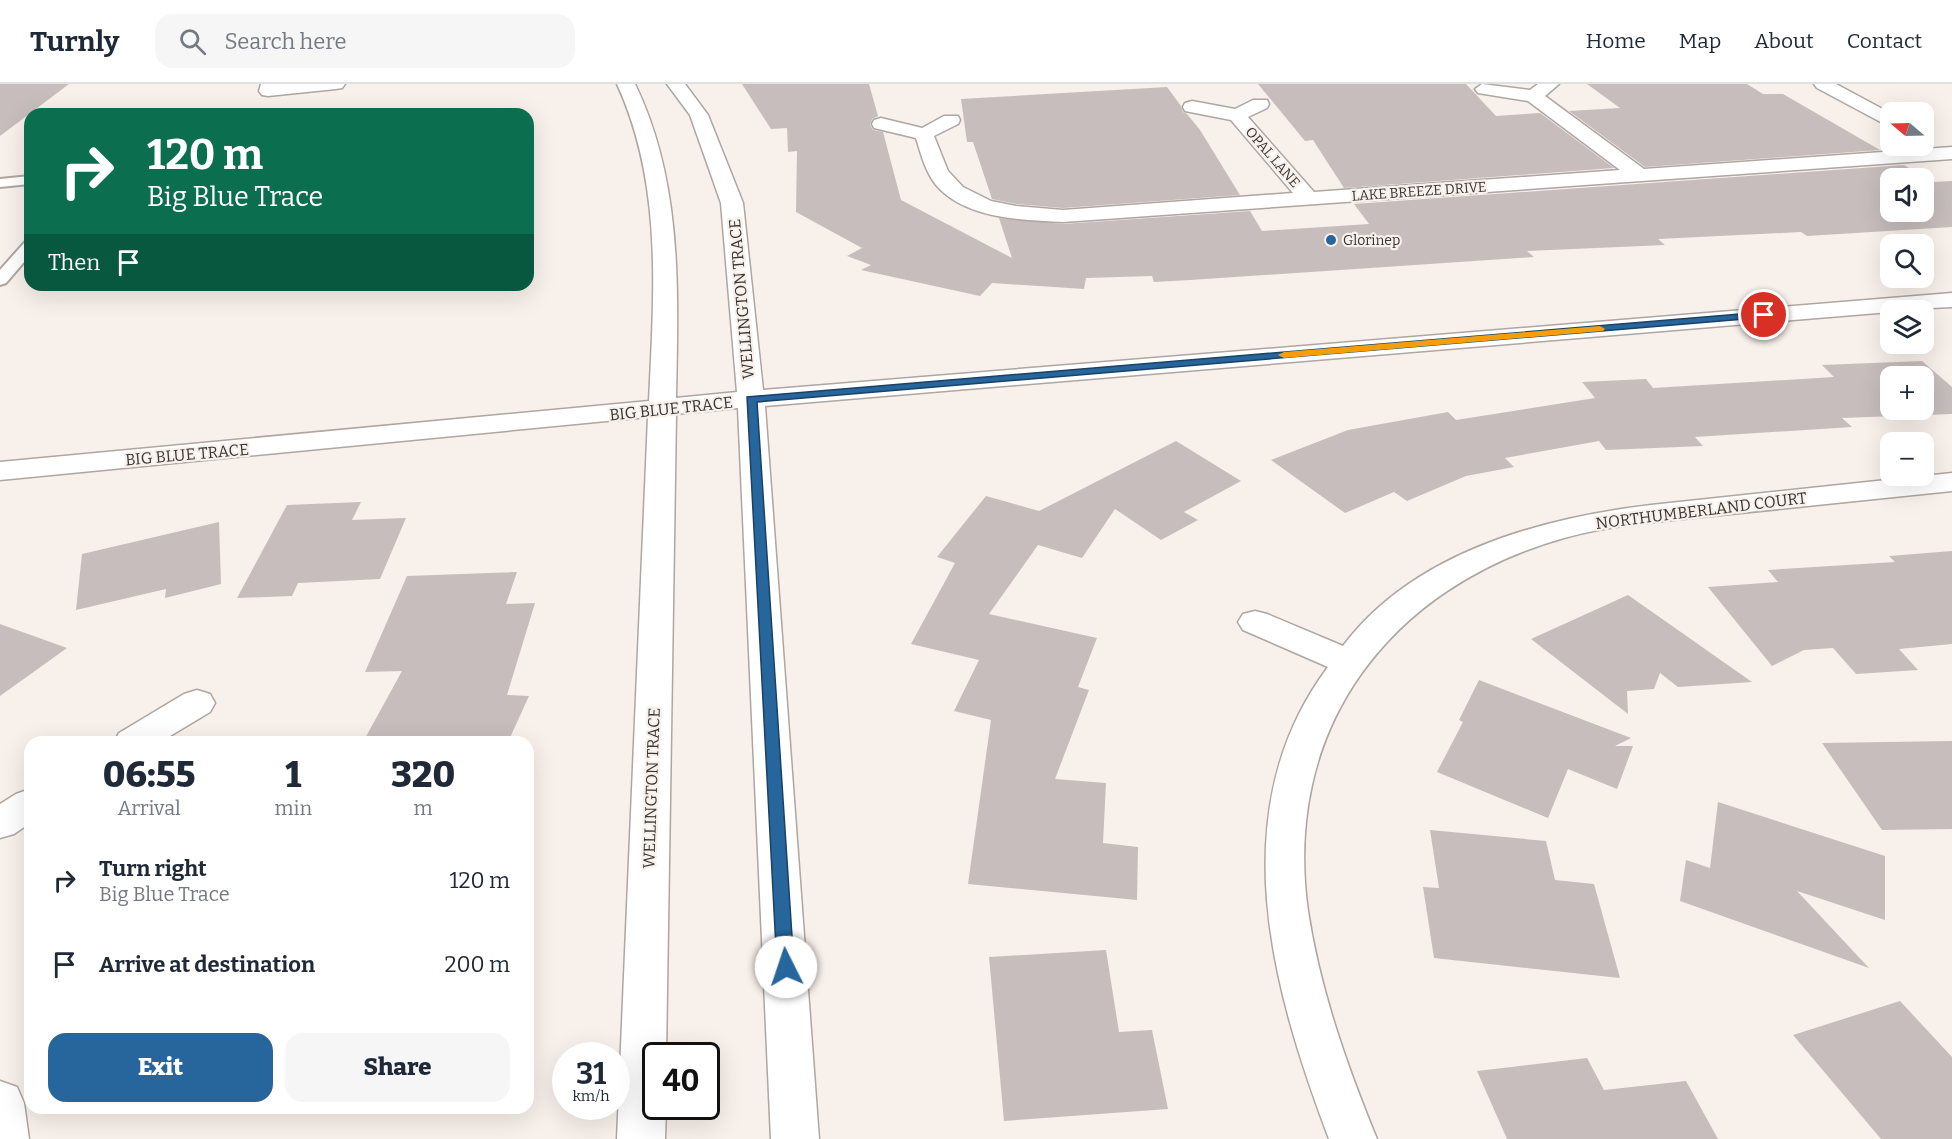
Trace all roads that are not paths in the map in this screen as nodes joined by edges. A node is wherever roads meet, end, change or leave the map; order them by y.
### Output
1 (270, 84) edge
2 (336, 84) edge
3 (626, 84) edge
4 (676, 84) edge
5 (1550, 84) edge
6 (1823, 84) edge
7 (1484, 89) dead end
8 (1533, 96) junction
9 (1260, 104) dead end
10 (1192, 107) dead end
11 (1237, 114) junction
12 (1880, 115) edge
13 (951, 120) dead end
14 (881, 124) dead end
15 (924, 134) junction
16 (1934, 144) edge
17 (1951, 153) edge
18 (1639, 175) junction
19 (24, 181) edge
20 (0, 183) edge
21 (1310, 200) junction
22 (24, 252) edge
23 (2, 276) edge
24 (1952, 300) edge
25 (751, 399) junction
26 (662, 409) junction
27 (0, 471) edge
28 (1952, 482) edge
29 (1255, 622) dead end
30 (1348, 662) junction
31 (197, 703) dead end
32 (142, 736) edge
33 (24, 808) edge
34 (0, 823) edge
35 (0, 1103) edge
36 (5, 1139) edge
37 (640, 1139) edge
38 (795, 1139) edge
39 (1353, 1139) edge

1 - 2 street
3 - 26 street, WELLINGTON TRACE
4 - 25 street, WELLINGTON TRACE
5 - 8 street
6 - 12 street
7 - 8 street
8 - 18 street
9 - 11 street
10 - 11 street
11 - 21 street, OPAL LANE
13 - 15 street
14 - 15 street
15 - 21 street, LAKE BREEZE DRIVE
16 - 17 street
17 - 18 street, LAKE BREEZE DRIVE
18 - 21 street, LAKE BREEZE DRIVE
19 - 20 lane
22 - 23 lane
24 - 25 street, BIG BLUE TRACE
25 - 26 street, BIG BLUE TRACE
25 - 38 street, WELLINGTON TRACE
26 - 27 street, BIG BLUE TRACE
26 - 37 street, WELLINGTON TRACE
28 - 30 street, NORTHUMBERLAND COURT
29 - 30 street
30 - 39 street, NORTHUMBERLAND COURT
31 - 32 street
33 - 34 street
35 - 36 street

